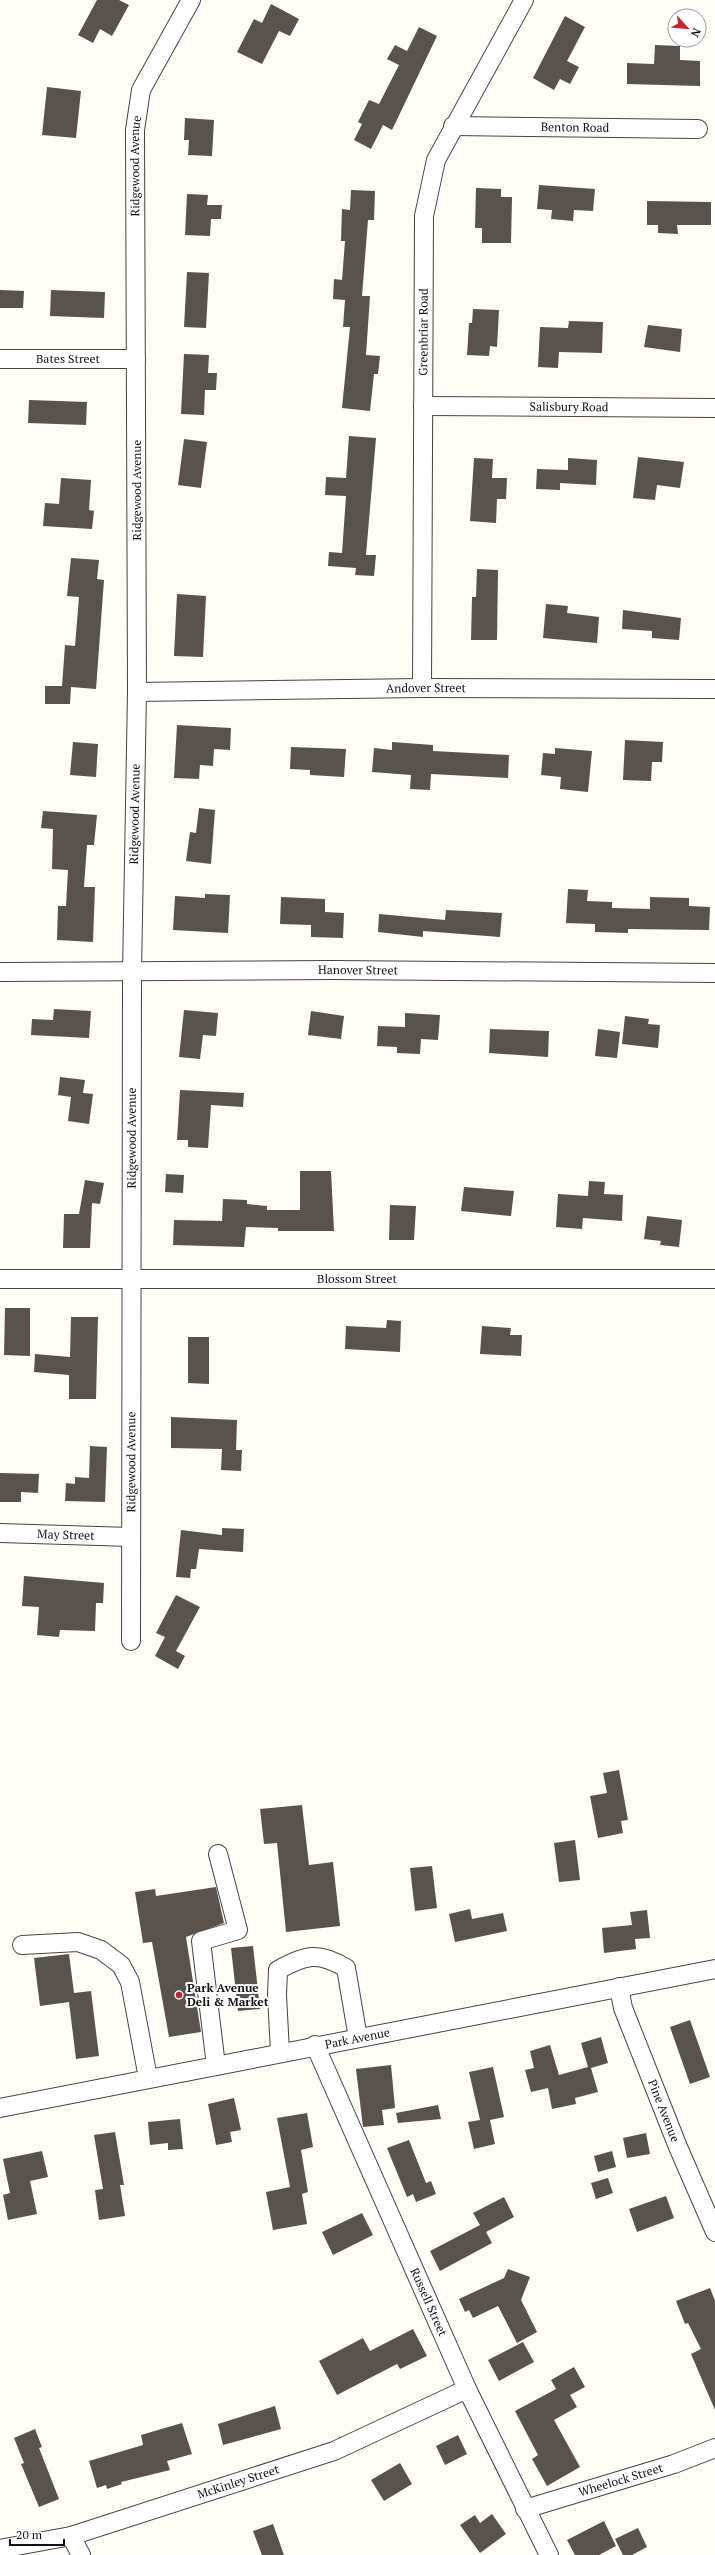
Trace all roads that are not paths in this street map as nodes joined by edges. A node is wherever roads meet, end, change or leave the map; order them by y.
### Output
1 (191, 0) edge
2 (524, 0) edge
3 (453, 126) junction
4 (698, 129) dead end
5 (0, 359) edge
6 (136, 359) junction
7 (423, 406) junction
8 (715, 408) edge
9 (422, 688) junction
10 (715, 689) edge
11 (137, 692) junction
12 (0, 972) edge
13 (132, 973) junction
14 (715, 973) edge
15 (132, 1278) junction
16 (0, 1279) edge
17 (715, 1279) edge
18 (0, 1533) edge
19 (131, 1537) junction
20 (131, 1641) dead end
21 (218, 1854) dead end
22 (22, 1945) dead end
23 (715, 1969) edge
24 (619, 1987) junction
25 (358, 2038) junction
26 (315, 2045) junction
27 (280, 2052) junction
28 (216, 2066) junction
29 (148, 2078) junction
30 (0, 2108) edge
31 (715, 2232) edge
32 (467, 2389) junction
33 (715, 2448) edge
34 (526, 2509) junction
35 (71, 2536) junction
36 (0, 2549) edge
37 (81, 2555) edge
38 (549, 2555) edge

1 - 6 street, Ridgewood Avenue
2 - 3 street, Greenbriar Road
3 - 4 street, Benton Road
3 - 7 street, Greenbriar Road
5 - 6 street, Bates Street
6 - 11 street, Ridgewood Avenue
7 - 8 street, Salisbury Road
7 - 9 street, Greenbriar Road
9 - 10 street, Andover Street
9 - 11 street, Andover Street
11 - 13 street, Ridgewood Avenue
12 - 13 street, Hanover Street
13 - 14 street, Hanover Street
13 - 15 street, Ridgewood Avenue
15 - 16 street, Blossom Street
15 - 17 street, Blossom Street
15 - 19 street, Ridgewood Avenue
18 - 19 street, May Street
19 - 20 street, Ridgewood Avenue
21 - 28 street
22 - 29 street
23 - 24 street, Park Avenue
24 - 25 street, Park Avenue
24 - 31 street, Pine Avenue
25 - 26 street, Park Avenue
25 - 27 street
26 - 27 street, Park Avenue
26 - 32 street, Russell Street
27 - 28 street, Park Avenue
28 - 29 street, Park Avenue
29 - 30 street, Park Avenue
32 - 34 street, Russell Street
32 - 35 street, McKinley Street
33 - 34 street, Wheelock Street
34 - 38 street, Russell Street
35 - 36 street, McKinley Street
35 - 37 street

